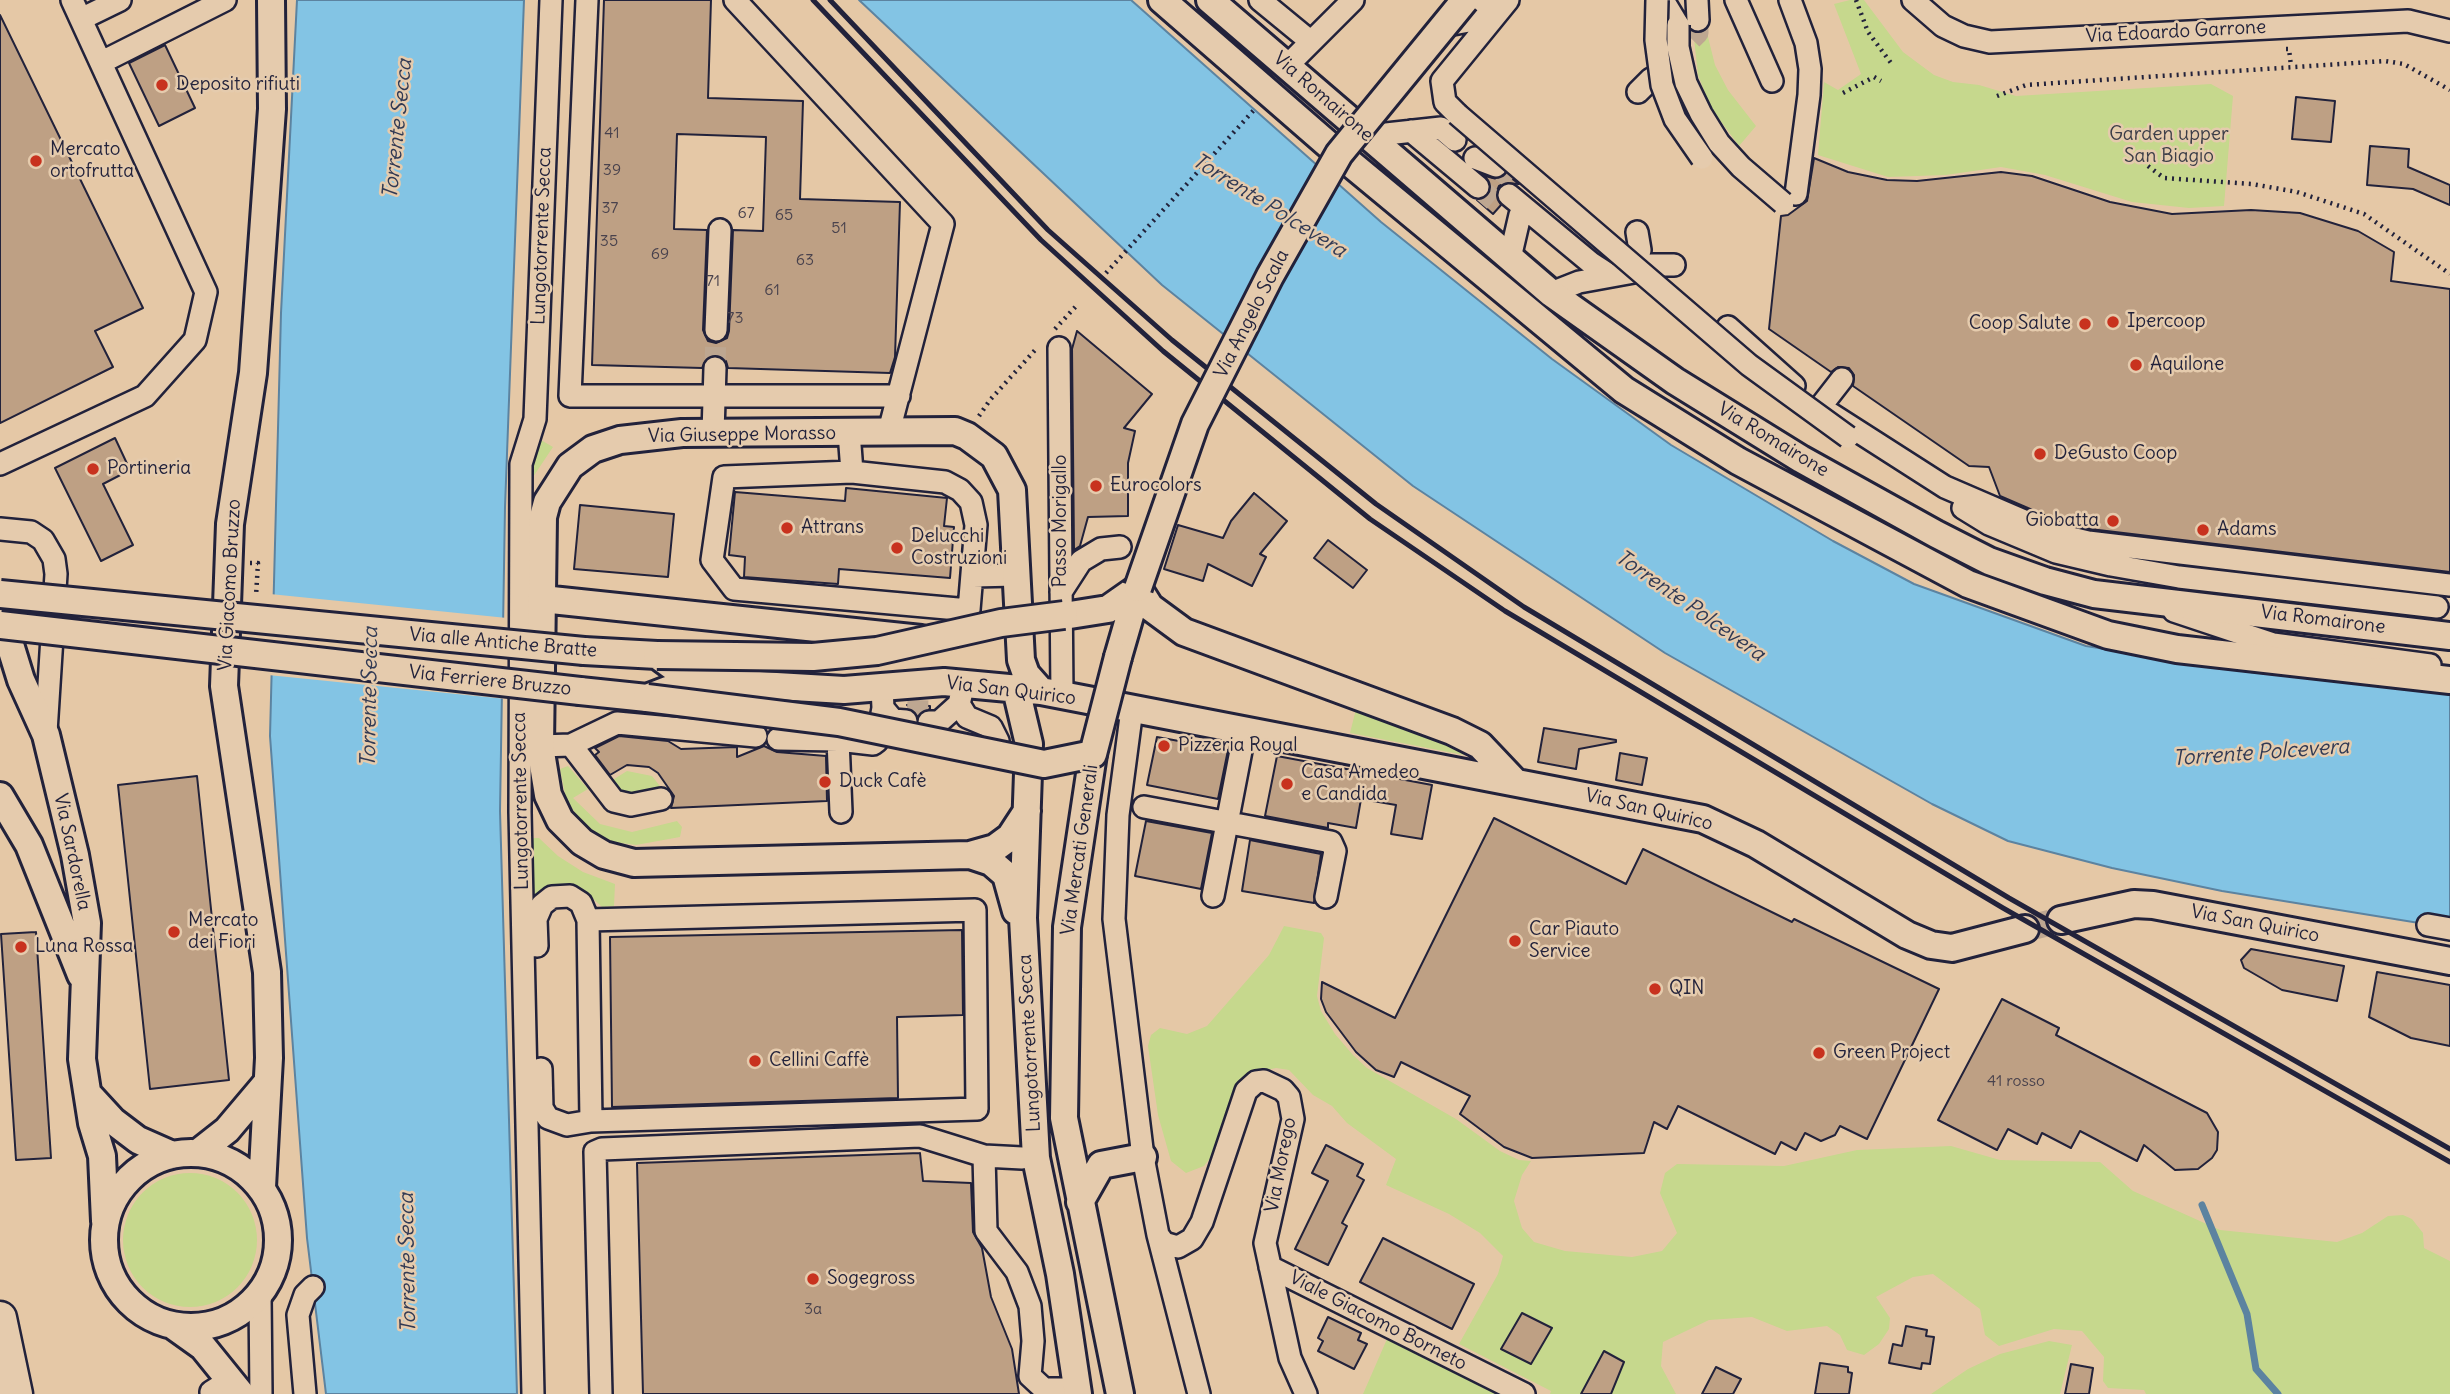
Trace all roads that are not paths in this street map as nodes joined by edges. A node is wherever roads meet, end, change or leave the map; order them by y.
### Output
1 (120, 0) edge
2 (225, 0) edge
3 (271, 0) edge
4 (551, 0) edge
5 (587, 0) edge
6 (735, 0) edge
7 (1162, 0) edge
8 (1210, 0) edge
9 (1260, 0) edge
10 (1353, 0) edge
11 (1465, 0) edge
12 (1488, 0) edge
13 (1508, 0) edge
14 (1657, 0) edge
15 (1663, 0) edge
16 (1683, 0) edge
17 (1736, 0) edge
18 (1790, 0) edge
19 (1913, 0) edge
20 (77, 9) edge
21 (1691, 15) edge
22 (1442, 26) junction
23 (2450, 31) edge
24 (1310, 41) junction
25 (102, 62) junction
26 (1286, 66) junction
27 (1772, 81) dead end
28 (1411, 131) junction
29 (1368, 136) junction
30 (1455, 140) dead end
31 (1339, 154) junction
32 (1702, 158) dead end
33 (1487, 177) tunnel mouth
34 (1520, 215) junction
35 (720, 230) dead end
36 (1552, 230) junction
37 (1637, 232) dead end
38 (1510, 258) junction
39 (1674, 265) dead end
40 (1634, 272) junction
41 (1611, 276) junction
42 (1551, 293) junction
43 (1728, 327) dead end
44 (716, 330) tunnel mouth
45 (1050, 342) road end
46 (715, 368) tunnel mouth
47 (1842, 379) dead end
48 (714, 396) junction
49 (899, 396) junction
50 (1821, 407) junction
51 (889, 431) junction
52 (849, 432) junction
53 (713, 433) junction
54 (0, 464) edge
55 (852, 472) junction
56 (0, 529) edge
57 (1120, 547) dead end
58 (2183, 549) junction
59 (1016, 575) junction
60 (973, 576) junction
61 (2179, 577) junction
62 (2450, 585) edge
63 (1138, 588) junction
64 (2281, 590) junction
65 (0, 594) edge
66 (542, 598) junction
67 (2145, 601) junction
68 (2175, 603) junction
69 (1065, 604) junction
70 (2438, 607) dead end
71 (0, 611) edge
72 (0, 625) edge
73 (2445, 632) edge
74 (923, 639) junction
75 (657, 655) junction
76 (1118, 657) junction
77 (2440, 673) edge
78 (691, 681) junction
79 (1040, 692) junction
80 (647, 698) junction
81 (882, 698) junction
82 (946, 707) junction
83 (1132, 709) junction
84 (907, 716) tunnel mouth
85 (1245, 730) junction
86 (46, 734) junction
87 (838, 740) junction
88 (998, 741) dead end
89 (571, 745) junction
90 (540, 746) junction
91 (1093, 754) junction
92 (1515, 782) junction
93 (0, 796) edge
94 (662, 799) dead end
95 (1144, 807) dead end
96 (1027, 811) junction
97 (841, 812) dead end
98 (1227, 822) junction
99 (970, 855) junction
100 (1213, 896) dead end
101 (1326, 897) dead end
102 (588, 920) junction
103 (2061, 920) tunnel mouth
104 (2428, 925) dead end
105 (2025, 929) tunnel mouth
106 (2450, 929) edge
107 (1025, 946) junction
108 (2450, 961) edge
109 (83, 979) junction
110 (265, 1085) junction
111 (90, 1096) junction
112 (591, 1121) junction
113 (1066, 1127) junction
114 (199, 1152) junction
115 (172, 1155) junction
116 (984, 1156) junction
117 (1143, 1157) junction
118 (1022, 1158) dead end
119 (1101, 1165) junction
120 (262, 1187) junction
121 (1080, 1202) junction
122 (105, 1222) junction
123 (1158, 1235) junction
124 (1270, 1267) junction
125 (313, 1287) dead end
126 (261, 1295) junction
127 (0, 1318) edge
128 (175, 1327) junction
129 (227, 1389) edge
130 (1073, 1392) edge
131 (16, 1394) edge
132 (261, 1394) edge
133 (305, 1394) edge
134 (533, 1394) edge
135 (601, 1394) edge
136 (1120, 1394) edge
137 (1199, 1394) edge
138 (1306, 1394) edge
139 (1524, 1394) edge

1 - 20 street
2 - 25 street
3 - 110 main road, Via Giacomo Bruzzo
4 - 134 street, Lungotorrente Secca
5 - 48 street
6 - 49 street
7 - 31 main road
8 - 26 main road, Via Romairone
9 - 24 street
10 - 24 street
11 - 22 main road, Via Angelo Scala, bridge
12 - 22 street
13 - 61 street, bridge
14 - 32 street, bridge
15 - 21 street
16 - 21 street
17 - 27 street
18 - 21 street, bridge
19 - 23 street, Via Edoardo Garrone
20 - 25 street
22 - 31 main road, Via Angelo Scala, bridge
24 - 26 street
25 - 54 street
26 - 29 main road, Via Romairone
28 - 29 street
28 - 30 street
28 - 33 street
29 - 38 main road, Via Romairone
31 - 63 main road, Via Angelo Scala, bridge
31 - 77 main road
34 - 36 street
34 - 36 street
34 - 38 street
35 - 44 street
36 - 41 street
37 - 40 street
38 - 42 main road, Via Romairone
39 - 40 street
40 - 41 street
41 - 42 street
42 - 67 main road, Via Romairone
43 - 50 street
45 - 69 street, Passo Morigallo
46 - 48 street
47 - 50 street
48 - 49 street
48 - 53 street
49 - 51 street
50 - 58 street
51 - 52 main road, Via Giuseppe Morasso
51 - 59 main road, Via Giuseppe Morasso
52 - 53 main road, Via Giuseppe Morasso
52 - 55 street
53 - 66 main road, Via Giuseppe Morasso
55 - 60 street
55 - 60 street
56 - 86 street, Via Sardorella
57 - 69 street
58 - 61 street
58 - 62 street
59 - 60 street
59 - 79 main road, Via Giuseppe Morasso
61 - 64 street
61 - 68 street
63 - 69 main road, Via alle Antiche Bratte
63 - 76 main road, Via Angelo Scala
63 - 92 main road
64 - 68 street
64 - 70 street
65 - 75 main road, Via alle Antiche Bratte, bridge
66 - 74 main road, Via alle Antiche Bratte
66 - 90 main road, Via Giuseppe Morasso
67 - 68 main road, Via Romairone
67 - 77 street
68 - 73 main road, Via Romairone
69 - 74 main road, Via alle Antiche Bratte, bridge
69 - 76 main road
69 - 79 street, Passo Morigallo
71 - 86 main road, Via Sardorella
72 - 80 main road, Via Ferriere Bruzzo, bridge
74 - 75 main road, Via alle Antiche Bratte, bridge
75 - 78 main road
76 - 91 main road, Via Angelo Scala, bridge
78 - 80 main road, Via San Quirico
78 - 81 main road, Via San Quirico
79 - 82 main road, Via San Quirico
79 - 83 main road, Via San Quirico
79 - 96 main road, Lungotorrente Secca
80 - 91 main road, Via Mercati Generali, bridge
81 - 82 main road, Via San Quirico
81 - 84 street
81 - 87 street
82 - 88 street
83 - 85 main road, Via San Quirico
83 - 117 street
85 - 92 main road, Via San Quirico
85 - 98 street
86 - 109 main road, Via Sardorella
87 - 89 street
87 - 97 street
89 - 90 street
89 - 94 street
90 - 99 main road, Via Giuseppe Morasso
91 - 113 main road, Via Mercati Generali
92 - 105 main road, Via San Quirico
93 - 109 main road
95 - 98 street
96 - 99 main road, Via Giuseppe Morasso
96 - 107 main road, Lungotorrente Secca
98 - 100 street
98 - 101 street
99 - 107 main road, Via Giuseppe Morasso
102 - 112 street
102 - 112 street
102 - 112 street
103 - 108 main road, Via San Quirico
104 - 106 street
107 - 130 main road, Lungotorrente Secca
109 - 111 main road, Via Sardorella
110 - 114 main road
110 - 120 main road, Via Giacomo Bruzzo
111 - 115 main road
111 - 122 main road, Via Sardorella
113 - 119 main road
113 - 121 main road, Via Mercati Generali
114 - 115 main road
114 - 120 main road
115 - 122 main road
116 - 118 street
116 - 130 street
116 - 135 street
117 - 119 main road
117 - 123 street
119 - 121 main road
120 - 126 main road
121 - 136 main road, Via Mercati Generali
122 - 128 main road
123 - 124 street, Via Morego
123 - 137 street
124 - 138 street, Via Morego
124 - 139 street, Viale Giacomo Borneto
125 - 133 street
126 - 128 main road
126 - 132 street
127 - 131 highway
128 - 129 main road

